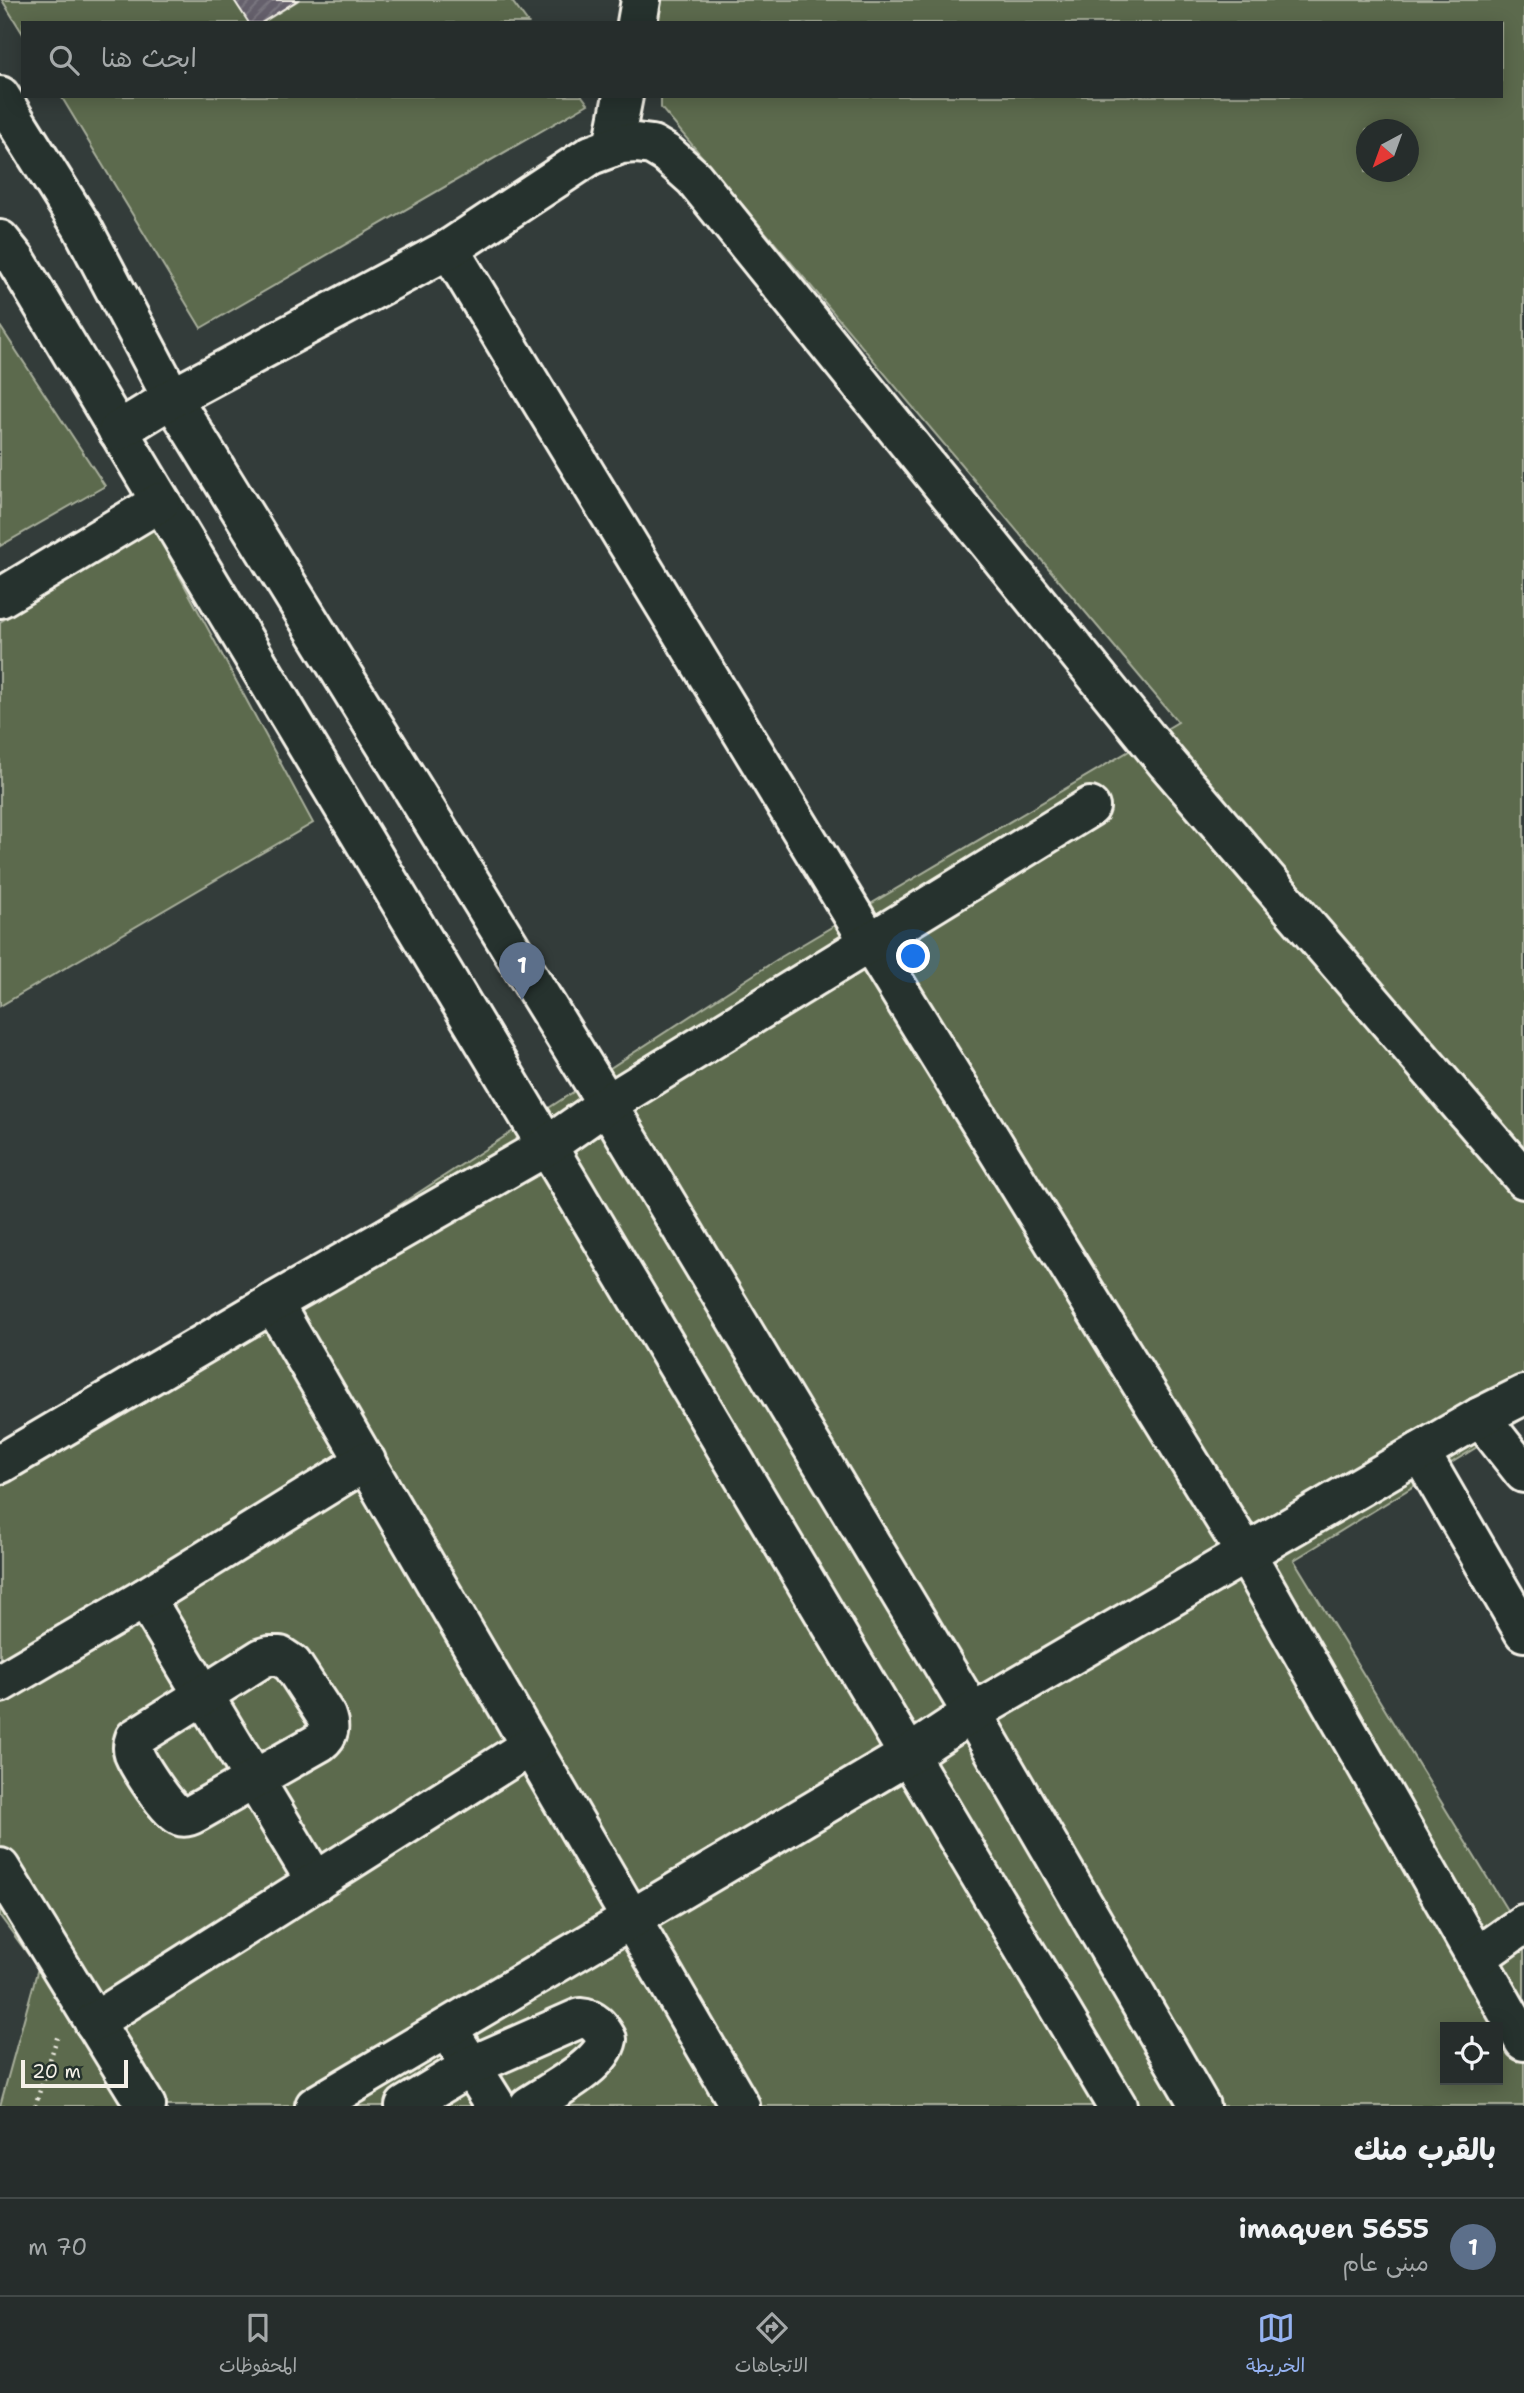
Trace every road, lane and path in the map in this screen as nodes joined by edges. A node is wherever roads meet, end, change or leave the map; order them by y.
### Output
1 (641, 0) edge
2 (637, 21) edge
3 (0, 96) edge
4 (623, 98) edge
5 (613, 147) junction
6 (0, 240) edge
7 (449, 249) junction
8 (172, 398) junction
9 (118, 431) junction
10 (160, 502) junction
11 (0, 598) edge
12 (1090, 807) dead end
13 (870, 943) junction
14 (607, 1104) junction
15 (547, 1146) junction
16 (1524, 1179) edge
17 (273, 1303) junction
18 (1524, 1395) edge
19 (1480, 1417) junction
20 (1420, 1452) junction
21 (366, 1461) junction
22 (0, 1464) edge
23 (1524, 1473) edge
24 (1245, 1552) junction
25 (145, 1598) junction
26 (1524, 1632) edge
27 (0, 1683) edge
28 (202, 1693) junction
29 (971, 1713) junction
30 (530, 1746) junction
31 (910, 1754) junction
32 (254, 1779) junction
33 (0, 1868) edge
34 (316, 1882) junction
35 (630, 1921) junction
36 (1524, 1924) edge
37 (1476, 1958) junction
38 (73, 1987) junction
39 (94, 2022) junction
40 (447, 2028) junction
41 (1524, 2041) edge
42 (471, 2066) junction
43 (35, 2106) edge
44 (146, 2106) edge
45 (315, 2106) edge
46 (405, 2106) edge
47 (496, 2106) edge
48 (529, 2106) edge
49 (740, 2106) edge
50 (1117, 2106) edge
51 (1199, 2106) edge

1 - 2 street
3 - 8 street
4 - 5 street
5 - 7 street
5 - 16 street
6 - 9 street
7 - 8 street
7 - 13 street
8 - 9 street
8 - 14 street
9 - 10 street
10 - 11 street
10 - 15 street
12 - 13 street
13 - 14 street
13 - 24 street
14 - 15 street
14 - 29 street
15 - 17 street
15 - 31 street
17 - 21 street
17 - 22 street
18 - 19 street
19 - 20 street
19 - 23 street
20 - 24 street
20 - 26 street
21 - 25 street
21 - 30 street
24 - 29 street
24 - 37 street
25 - 27 street
25 - 28 street
28 - 32 street
28 - 32 street
28 - 32 street
29 - 31 street
29 - 51 street
30 - 34 street
30 - 35 street
31 - 35 street
31 - 50 street
32 - 34 street
33 - 38 street
34 - 39 street
35 - 40 street
35 - 49 street
36 - 37 street
37 - 41 street
38 - 39 street
38 - 43 path
39 - 44 street
40 - 42 street
40 - 45 street
42 - 46 street
42 - 47 street
42 - 48 street

